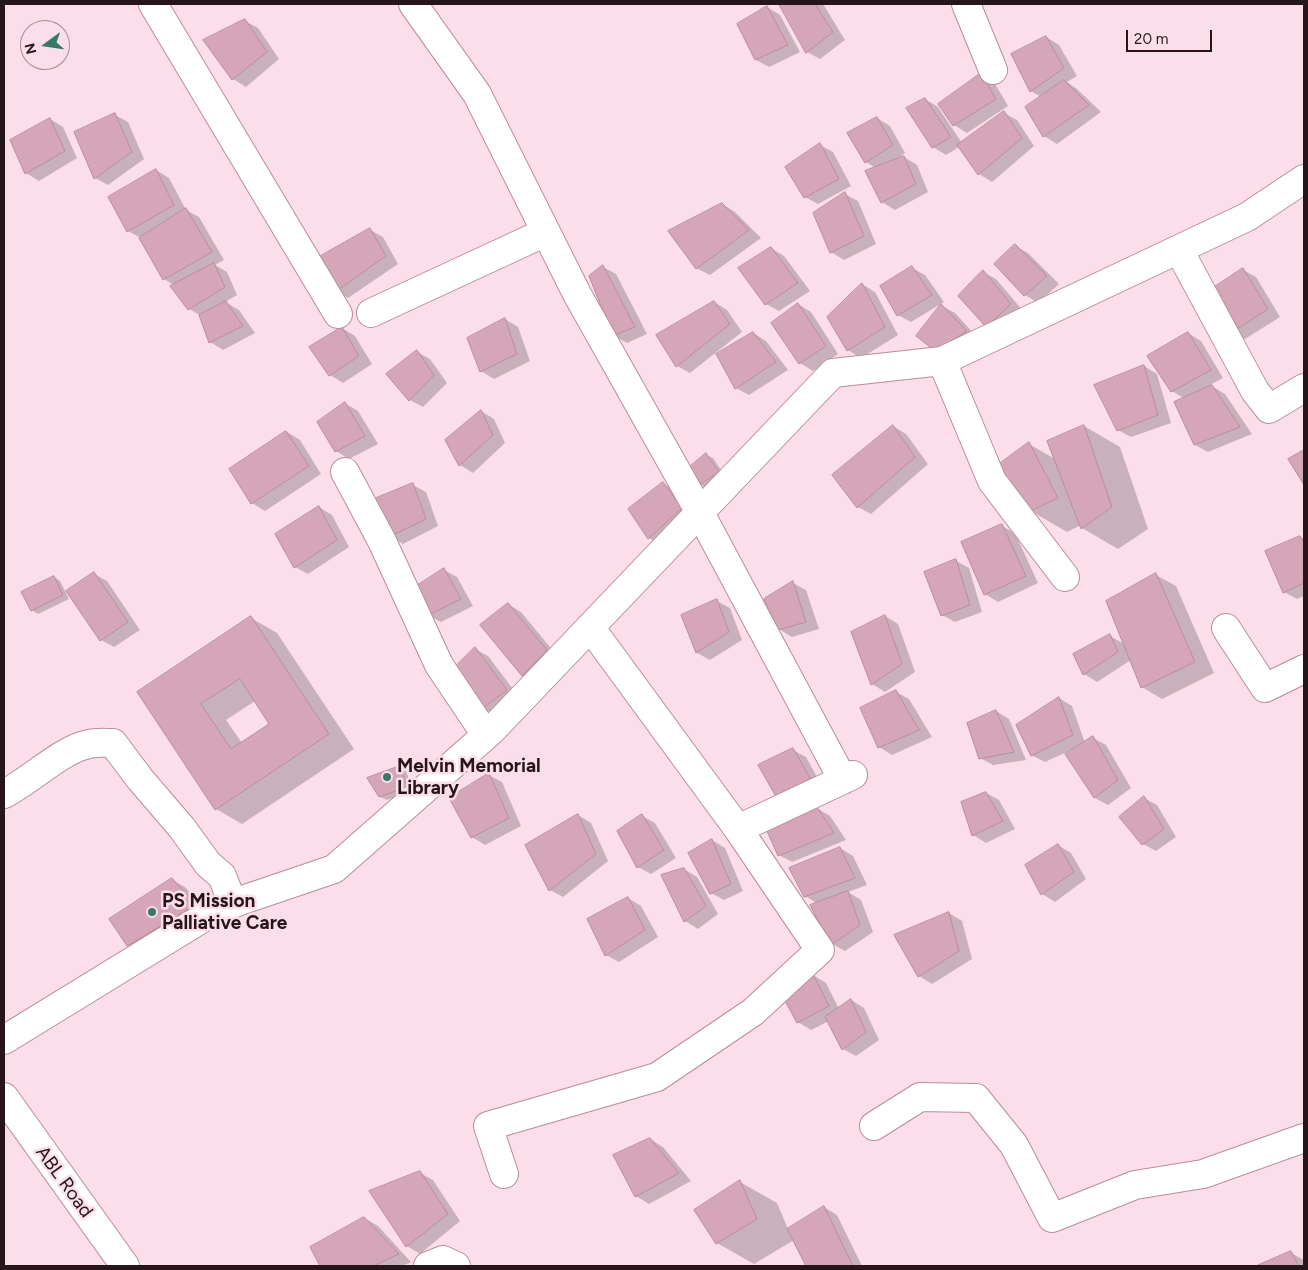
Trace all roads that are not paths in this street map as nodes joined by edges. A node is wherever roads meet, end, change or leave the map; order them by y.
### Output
1 (153, 4) edge
2 (413, 4) edge
3 (966, 4) edge
4 (993, 70) dead end
5 (1304, 179) edge
6 (546, 232) junction
7 (1179, 250) junction
8 (371, 313) dead end
9 (338, 314) dead end
10 (942, 361) junction
11 (1304, 388) edge
12 (345, 472) dead end
13 (699, 511) junction
14 (1065, 577) dead end
15 (590, 626) junction
16 (1226, 628) dead end
17 (1304, 669) edge
18 (486, 735) junction
19 (4, 794) edge
20 (738, 829) junction
21 (234, 904) junction
22 (4, 1040) edge
23 (4, 1097) edge
24 (874, 1126) dead end
25 (1304, 1138) edge
26 (504, 1174) dead end
27 (125, 1266) edge
28 (428, 1266) edge
29 (456, 1266) edge

1 - 9 street
2 - 6 street
3 - 4 street
5 - 7 street
6 - 8 street
6 - 13 street
7 - 10 street
7 - 11 street
10 - 13 street
10 - 14 street
12 - 18 street
13 - 15 street
13 - 20 street
15 - 18 street
15 - 20 street
16 - 17 street
18 - 21 street
19 - 21 street
20 - 26 street
21 - 22 street
23 - 27 street, ABL Road
24 - 25 street
28 - 29 street

